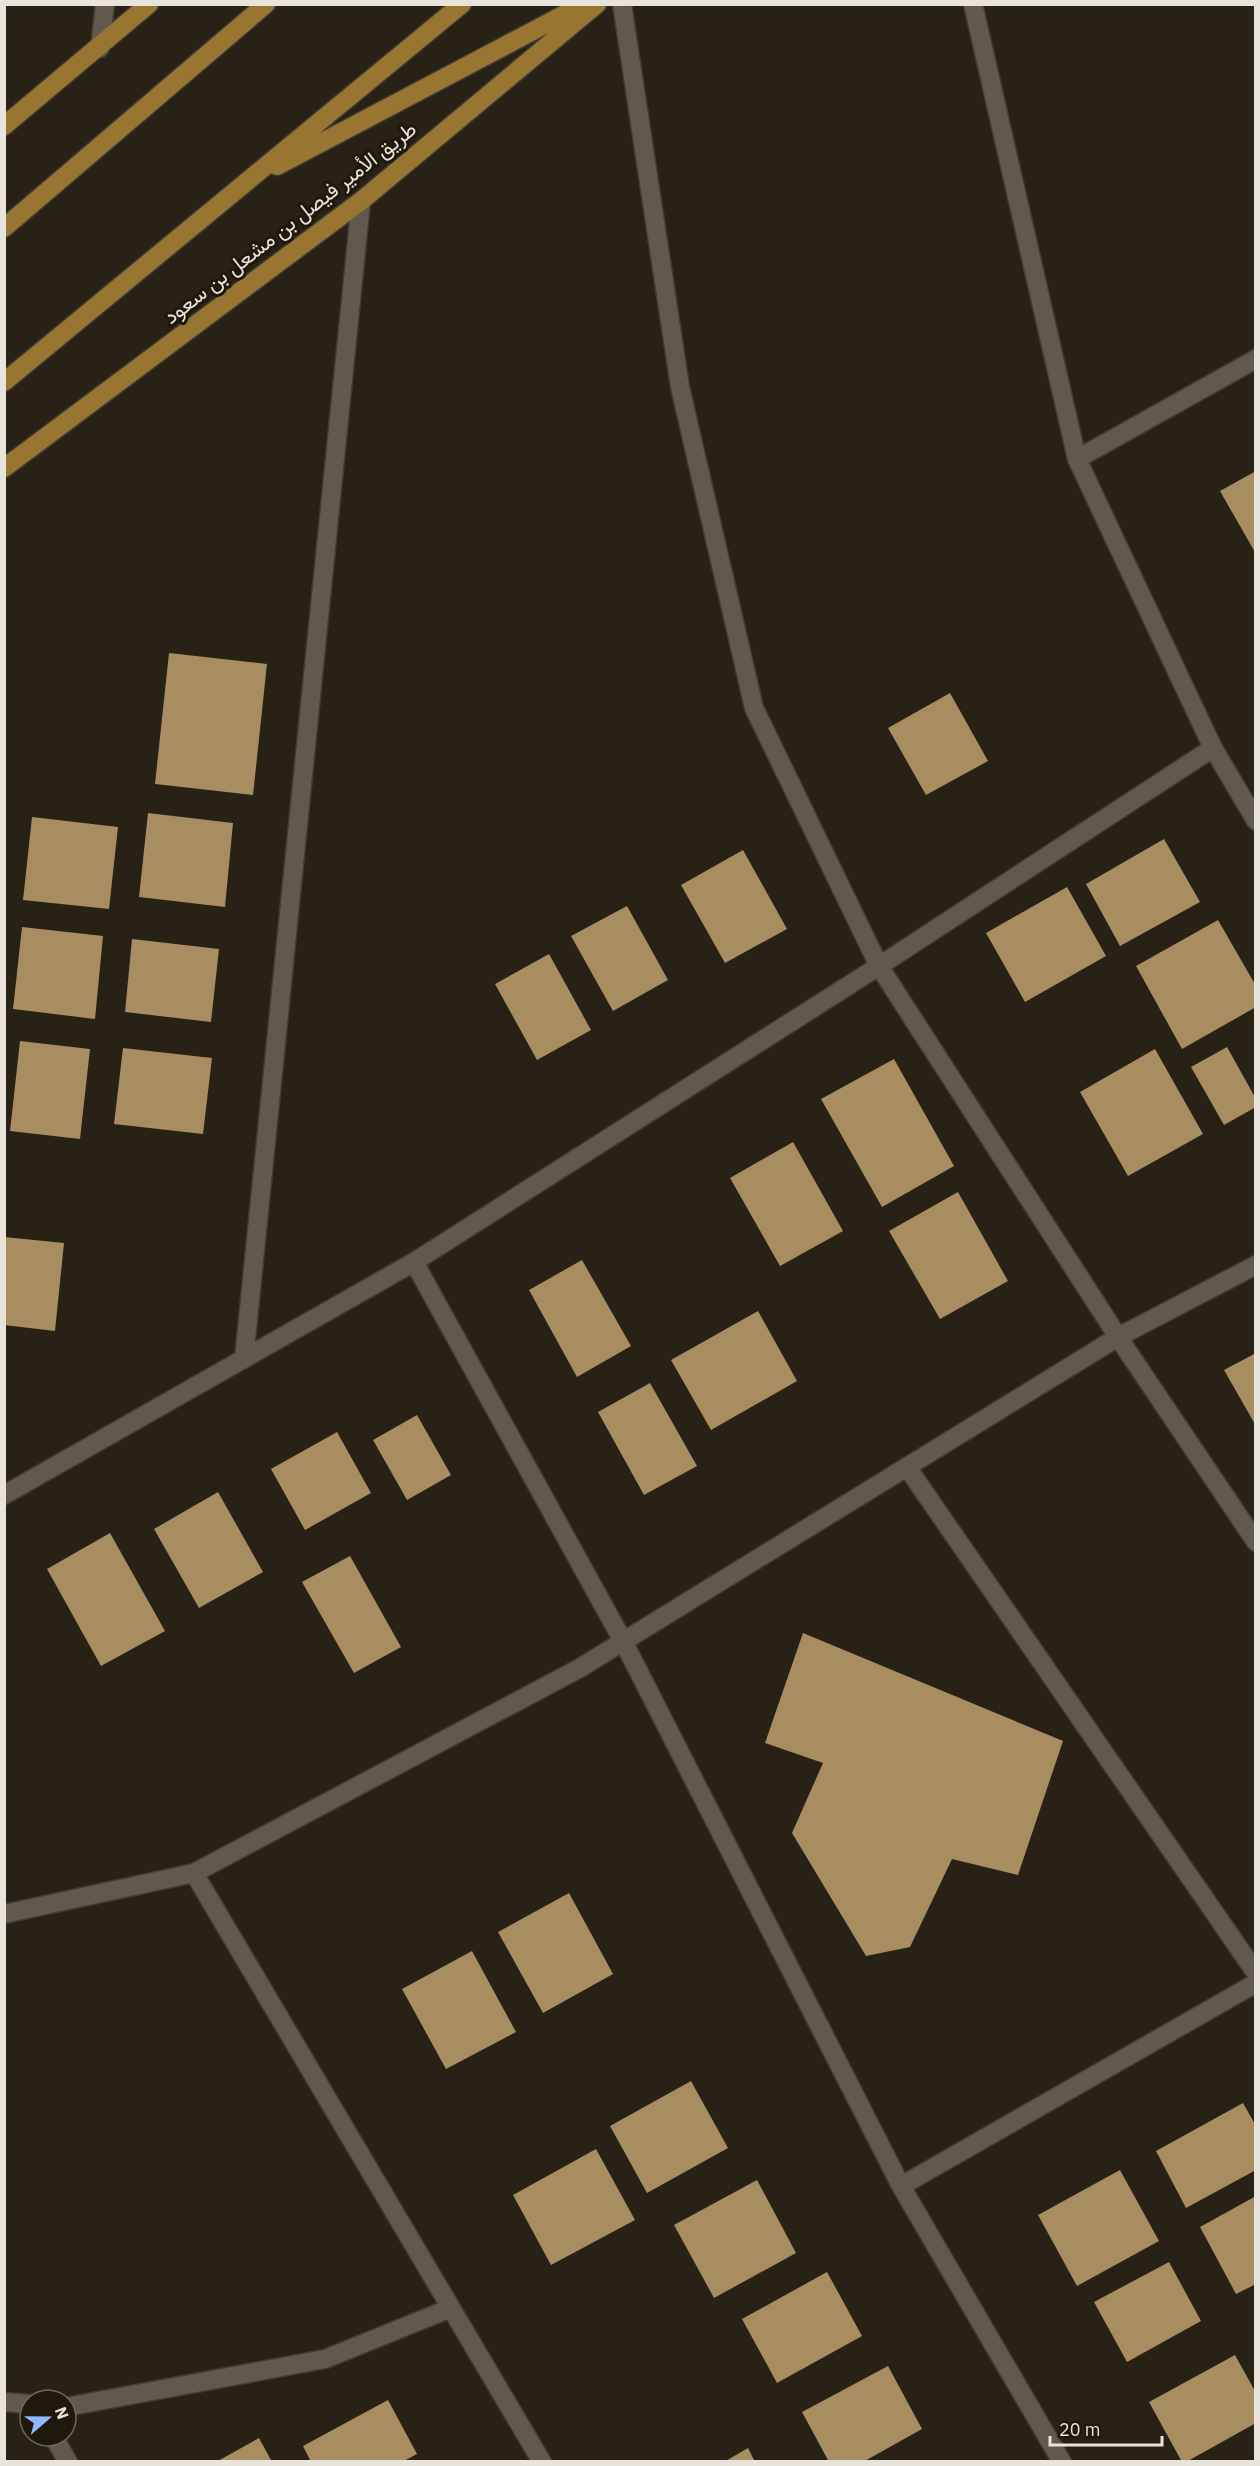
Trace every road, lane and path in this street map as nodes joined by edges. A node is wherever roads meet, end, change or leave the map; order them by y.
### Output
1 (105, 4) edge
2 (150, 4) edge
3 (266, 4) edge
4 (462, 4) edge
5 (584, 4) edge
6 (597, 4) edge
7 (622, 4) edge
8 (973, 4) edge
9 (100, 48) junction
10 (4, 126) edge
11 (244, 183) junction
12 (361, 201) junction
13 (4, 228) edge
14 (1256, 359) edge
15 (4, 382) edge
16 (1077, 459) junction
17 (4, 468) edge
18 (1214, 748) junction
19 (1256, 821) edge
20 (879, 966) junction
21 (414, 1262) junction
22 (1256, 1265) edge
23 (1118, 1337) junction
24 (244, 1359) junction
25 (907, 1467) junction
26 (4, 1495) edge
27 (1256, 1542) edge
28 (623, 1641) junction
29 (194, 1873) junction
30 (4, 1914) edge
31 (1256, 1973) edge
32 (1256, 1983) edge
33 (901, 2186) junction
34 (451, 2308) junction
35 (78, 2405) edge
36 (60, 2448) edge
37 (68, 2462) edge
38 (542, 2462) edge
39 (1062, 2462) edge

1 - 9 street
2 - 9 main road
3 - 13 main road
4 - 11 main road
5 - 11 main road
6 - 12 main road, طريق الأمير فيصل بن مشعل بن سعود
7 - 20 street
8 - 16 street
9 - 10 main road
11 - 15 main road
12 - 17 main road, طريق الأمير فيصل بن مشعل بن سعود
12 - 24 street
14 - 16 street
16 - 18 street
18 - 19 street
18 - 20 street
20 - 21 street
20 - 23 street
21 - 24 street
21 - 28 street
22 - 23 street
23 - 25 street
23 - 27 street
24 - 26 street
25 - 28 street
25 - 31 street
28 - 29 street
28 - 33 street
29 - 30 street
29 - 34 street
32 - 33 street
33 - 39 street
34 - 35 street
34 - 38 street
36 - 37 street

